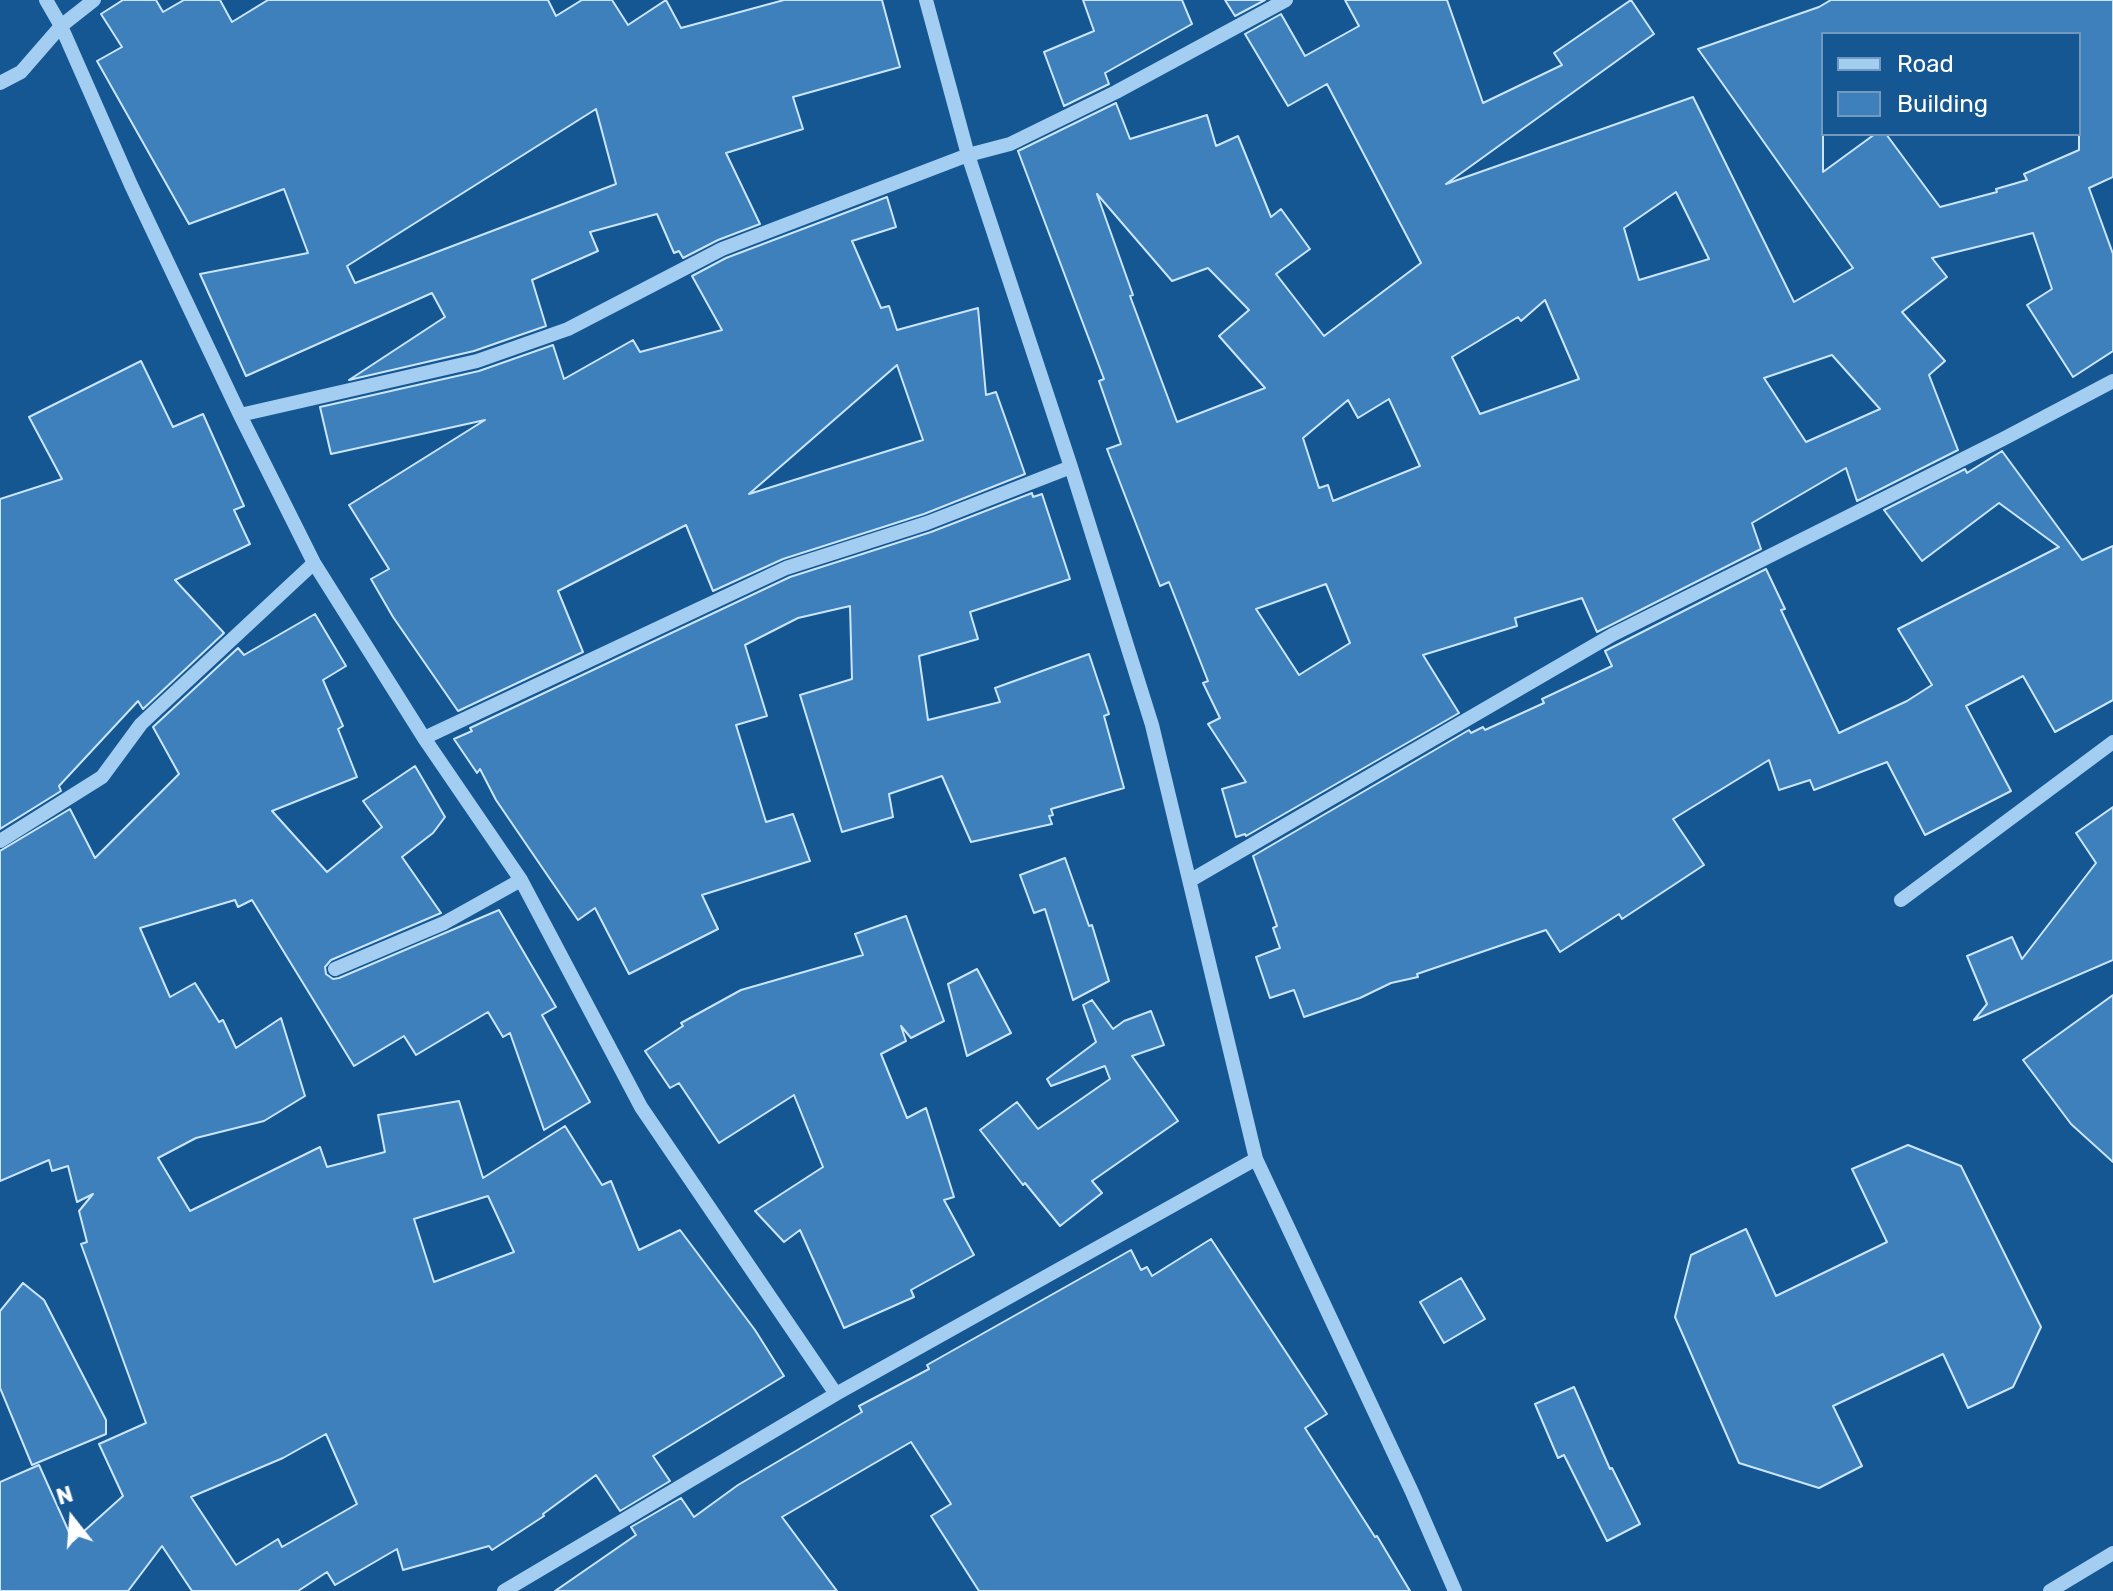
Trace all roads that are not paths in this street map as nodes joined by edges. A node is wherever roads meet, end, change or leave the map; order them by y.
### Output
1 (46, 0) edge
2 (94, 0) edge
3 (926, 0) edge
4 (1286, 0) edge
5 (61, 26) junction
6 (0, 83) edge
7 (968, 155) junction
8 (2113, 381) edge
9 (240, 415) junction
10 (1071, 467) junction
11 (314, 563) junction
12 (424, 738) junction
13 (2113, 742) edge
14 (0, 841) edge
15 (521, 880) junction
16 (1191, 880) junction
17 (1901, 900) dead end
18 (335, 969) dead end
19 (1256, 1159) junction
20 (836, 1394) junction
21 (2113, 1553) edge
22 (504, 1591) edge
23 (1455, 1591) edge
24 (2050, 1591) edge

1 - 5 street
2 - 5 street
3 - 7 street
4 - 7 street
5 - 6 street
5 - 9 street
7 - 9 street
7 - 10 street
8 - 16 street
9 - 11 street
10 - 12 street
10 - 16 street
11 - 12 street
11 - 14 street
12 - 15 street
13 - 17 street
15 - 18 street
15 - 20 street
16 - 19 street
19 - 20 street
19 - 23 street
20 - 22 street
21 - 24 street

